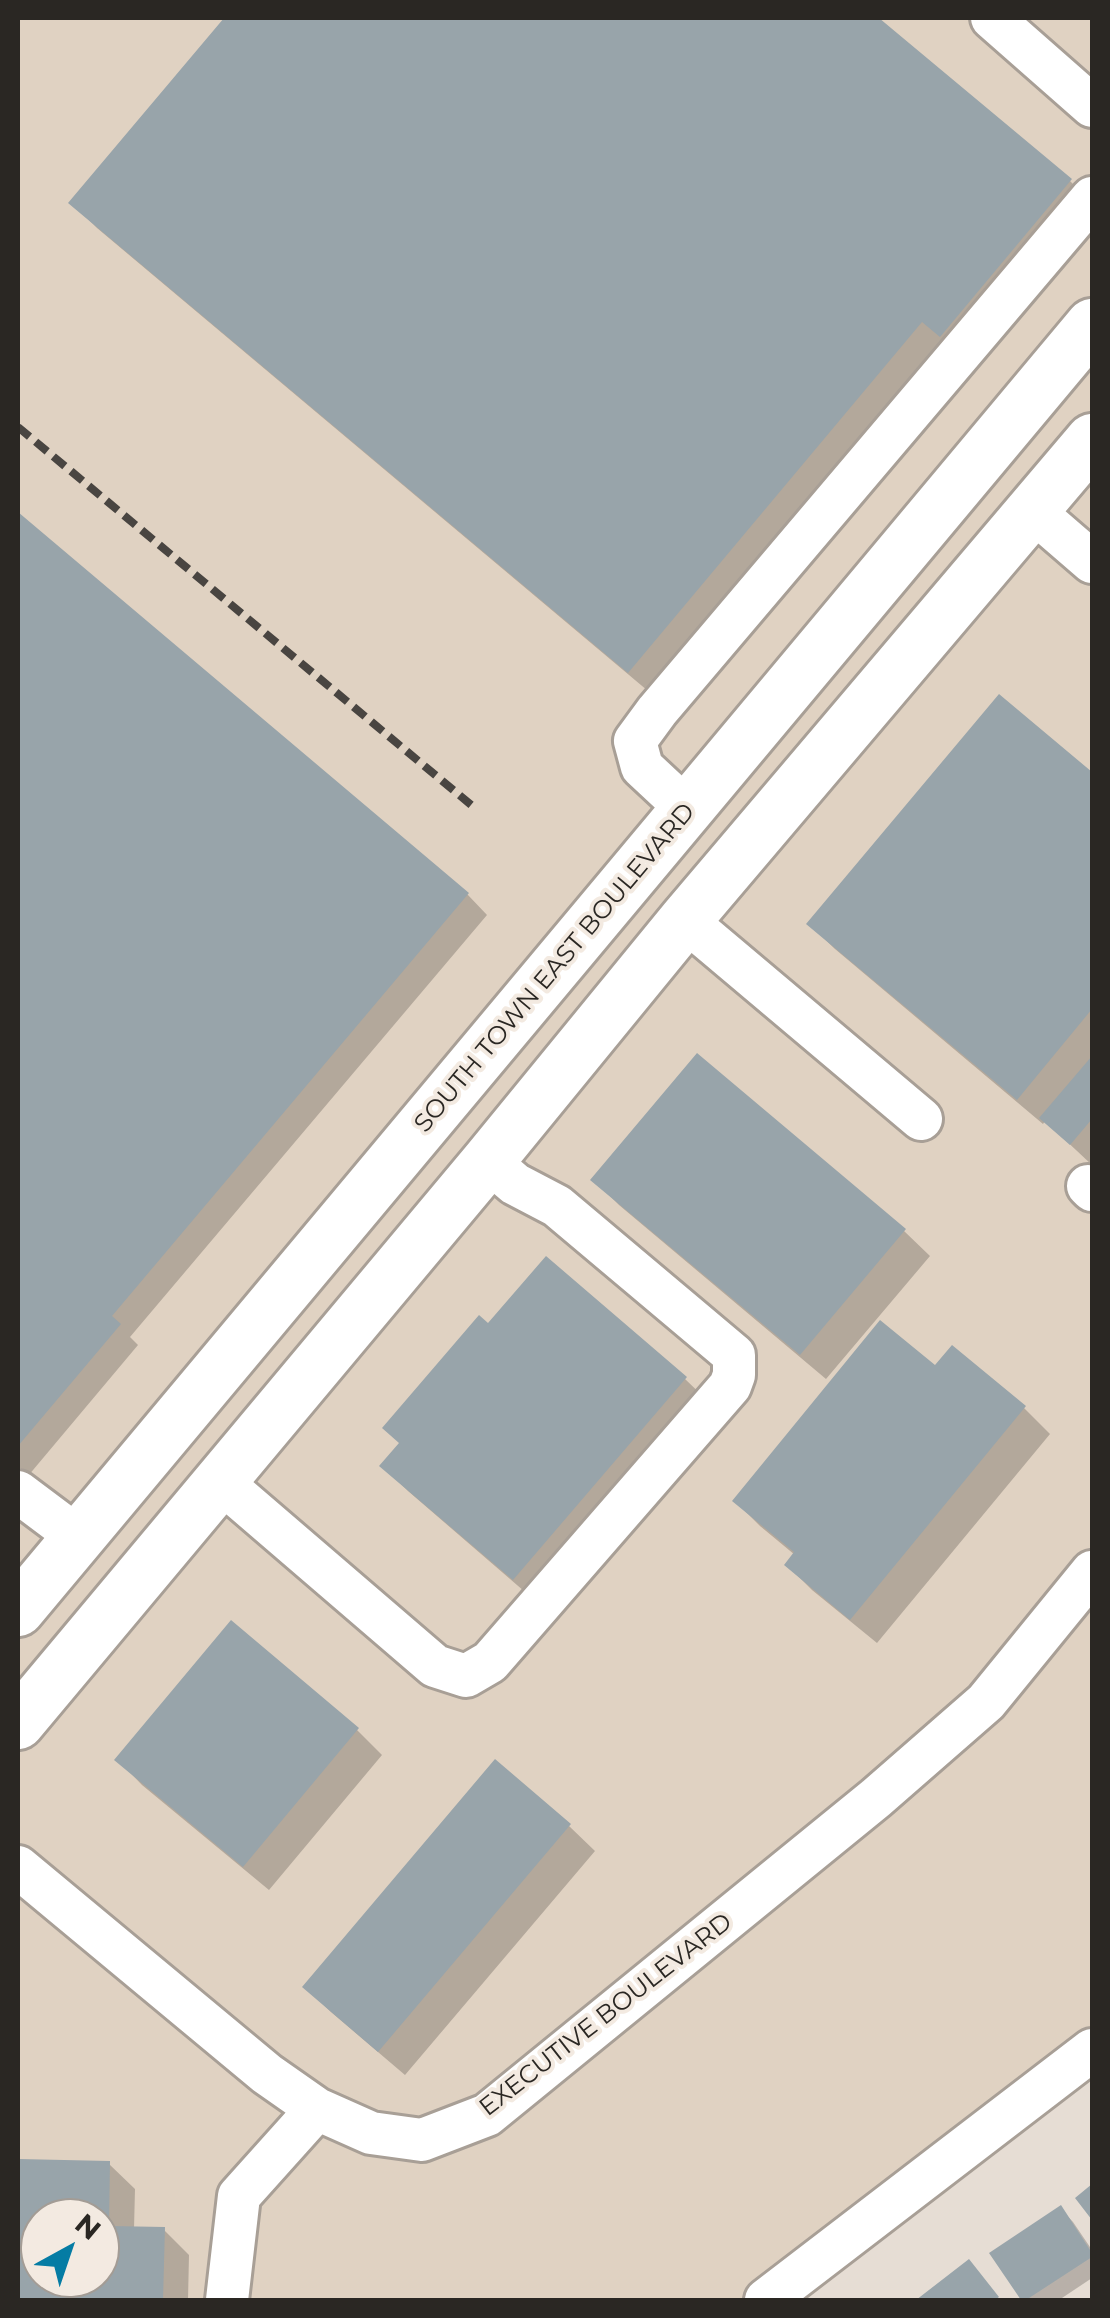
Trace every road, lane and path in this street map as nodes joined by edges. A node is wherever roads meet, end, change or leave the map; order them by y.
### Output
1 (992, 18) edge
2 (1092, 106) edge
3 (1092, 198) edge
4 (1092, 325) edge
5 (1091, 446) edge
6 (1034, 510) junction
7 (1092, 562) edge
8 (688, 809) junction
9 (633, 874) junction
10 (685, 920) junction
11 (921, 1119) dead end
12 (488, 1161) junction
13 (220, 1482) junction
14 (18, 1492) edge
15 (78, 1538) junction
16 (1092, 1572) edge
17 (18, 1610) edge
18 (18, 1723) edge
19 (18, 1866) edge
20 (1092, 2050) edge
21 (317, 2110) junction
22 (227, 2300) edge
23 (766, 2300) edge

1 - 2 street
3 - 8 street
4 - 8 main road, SOUTH TOWN EAST BOULEVARD
5 - 6 main road
6 - 7 street
6 - 10 main road
8 - 9 main road, SOUTH TOWN EAST BOULEVARD
9 - 10 main road
9 - 15 main road, SOUTH TOWN EAST BOULEVARD
10 - 11 street
10 - 12 main road
12 - 13 main road
12 - 13 street
13 - 18 main road
14 - 15 street
15 - 17 main road, SOUTH TOWN EAST BOULEVARD
16 - 21 street, EXECUTIVE BOULEVARD
19 - 21 street, EXECUTIVE BOULEVARD
20 - 23 street
21 - 22 street

